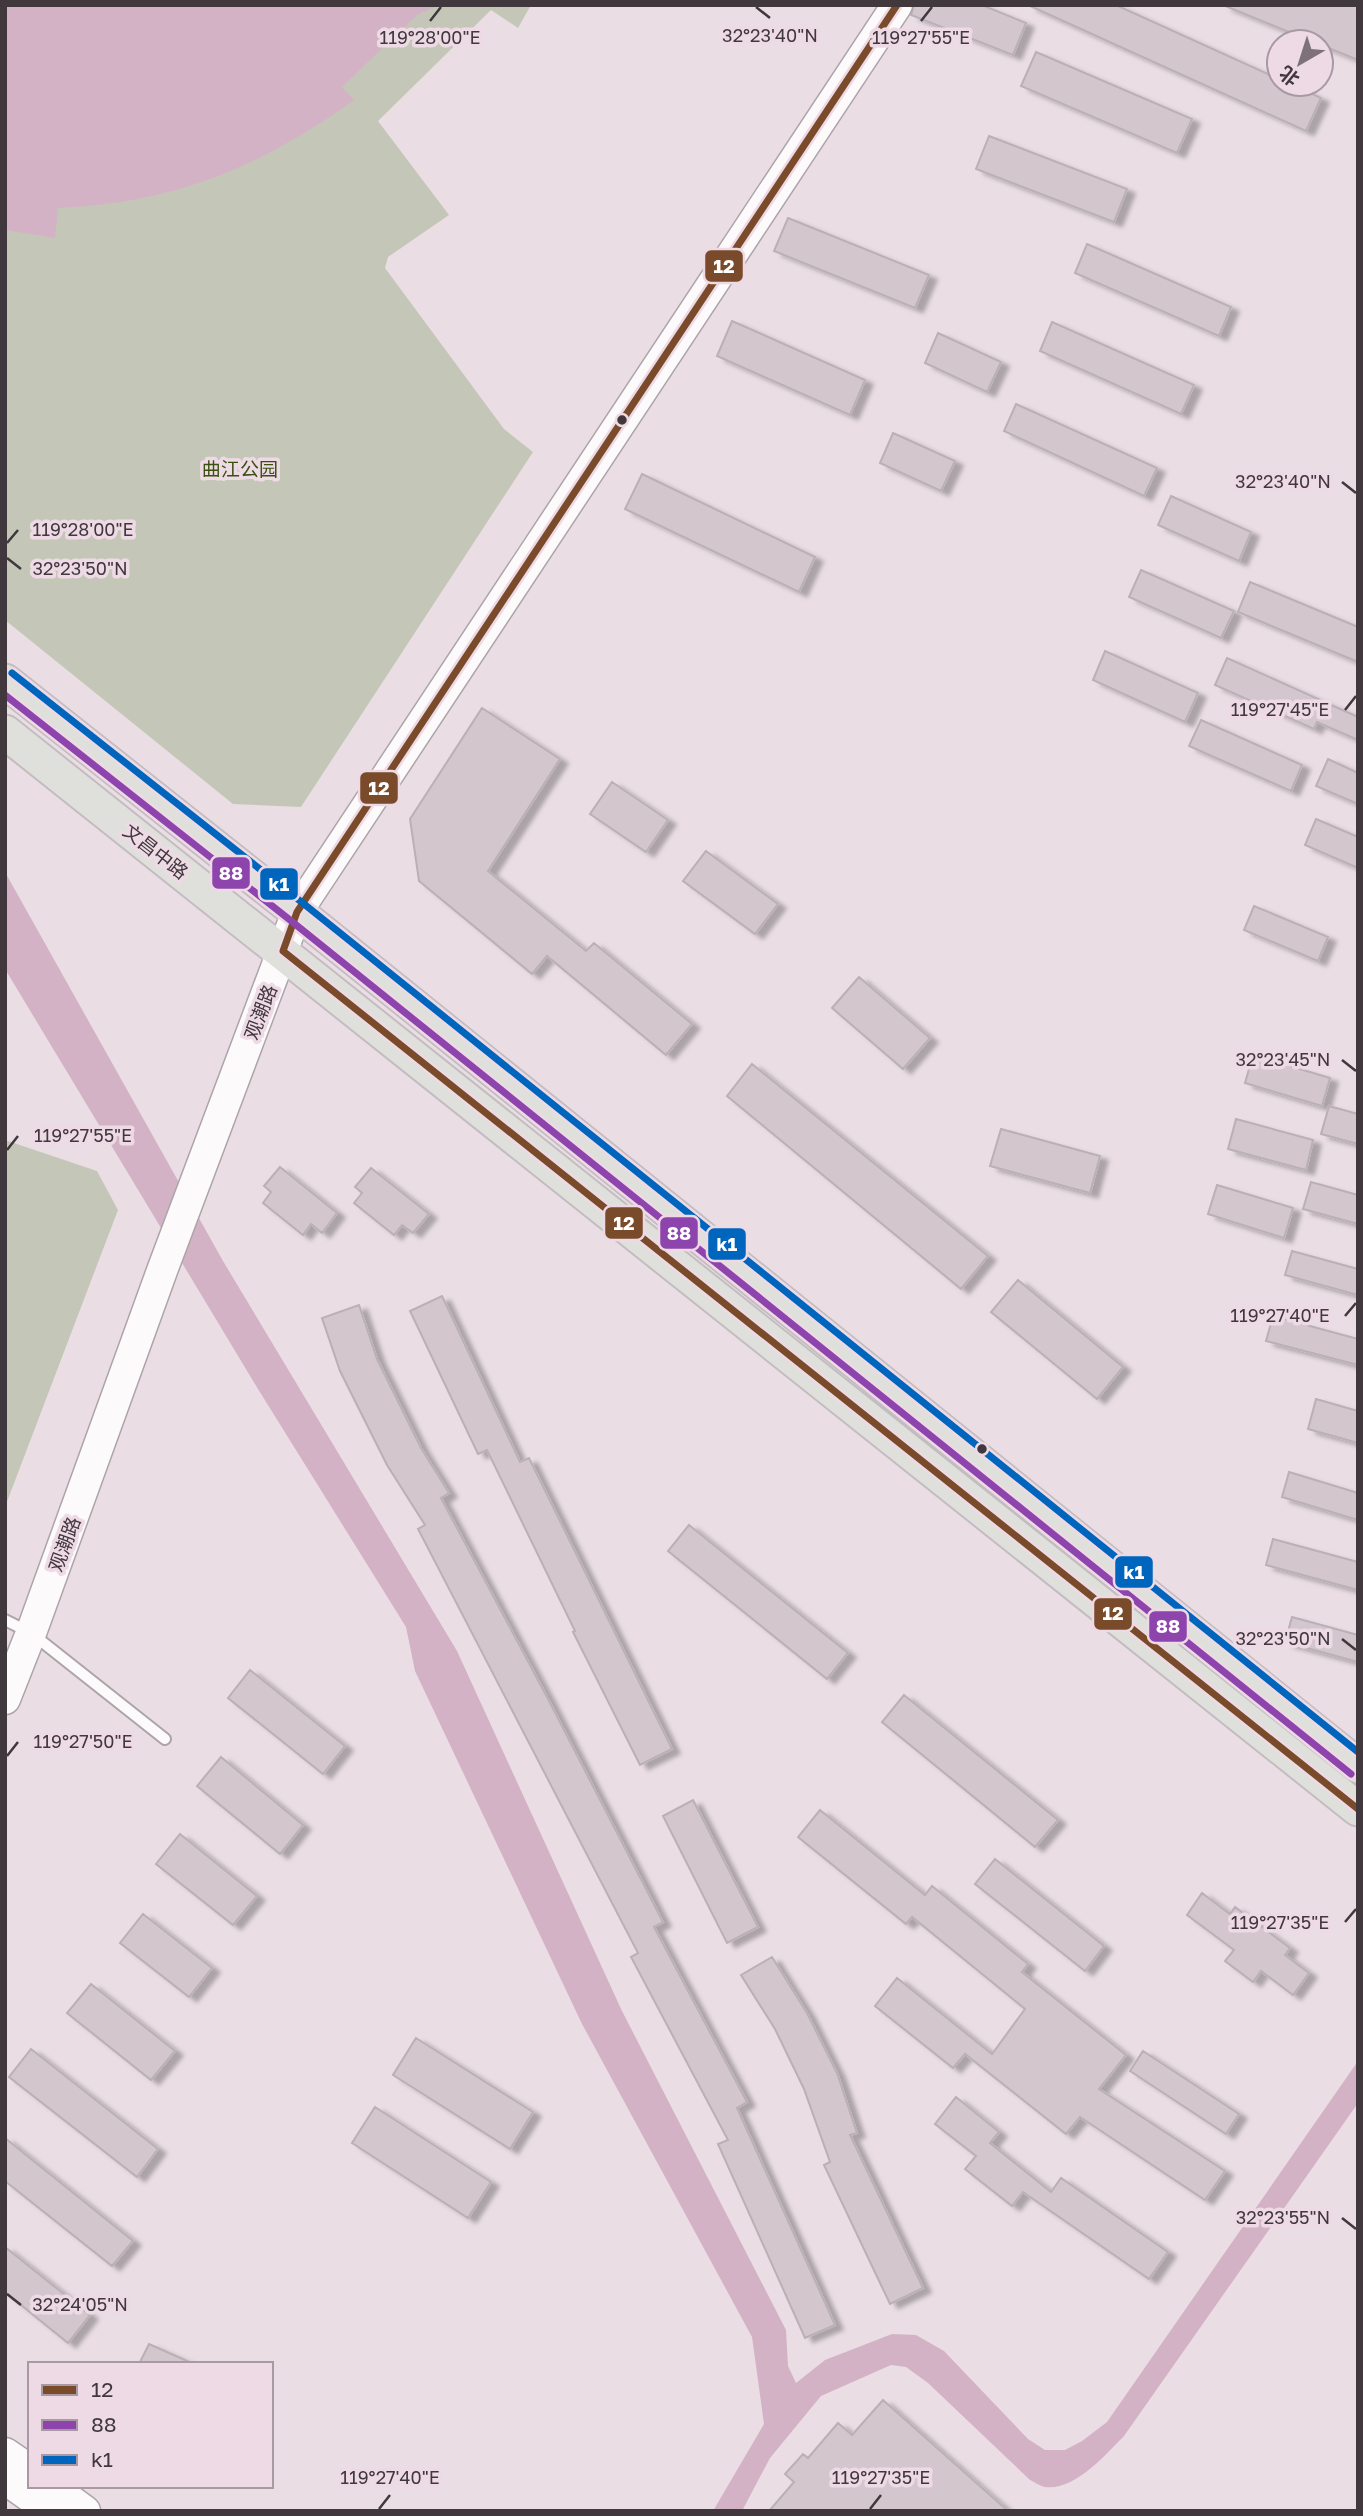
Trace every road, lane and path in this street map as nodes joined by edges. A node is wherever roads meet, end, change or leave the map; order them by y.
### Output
1 (897, 5) edge
2 (5, 681) edge
3 (5, 732) edge
4 (297, 912) junction
5 (283, 951) junction
6 (18, 1627) edge
7 (5, 1699) edge
8 (165, 1739) dead end
9 (1358, 1766) edge
10 (1358, 1809) edge
11 (5, 2453) edge
12 (28, 2469) edge
13 (5, 2479) edge
14 (54, 2488) edge
15 (50, 2511) edge
16 (85, 2511) edge

1 - 4 street, 观潮路
2 - 4 main road, 文昌中路
3 - 5 main road, 文昌中路
4 - 5 street, 观潮路
4 - 9 main road, 文昌中路
5 - 6 street, 观潮路
5 - 10 main road, 文昌中路
6 - 7 street, 观潮路
6 - 8 lane
11 - 12 street
13 - 15 street
14 - 16 street

